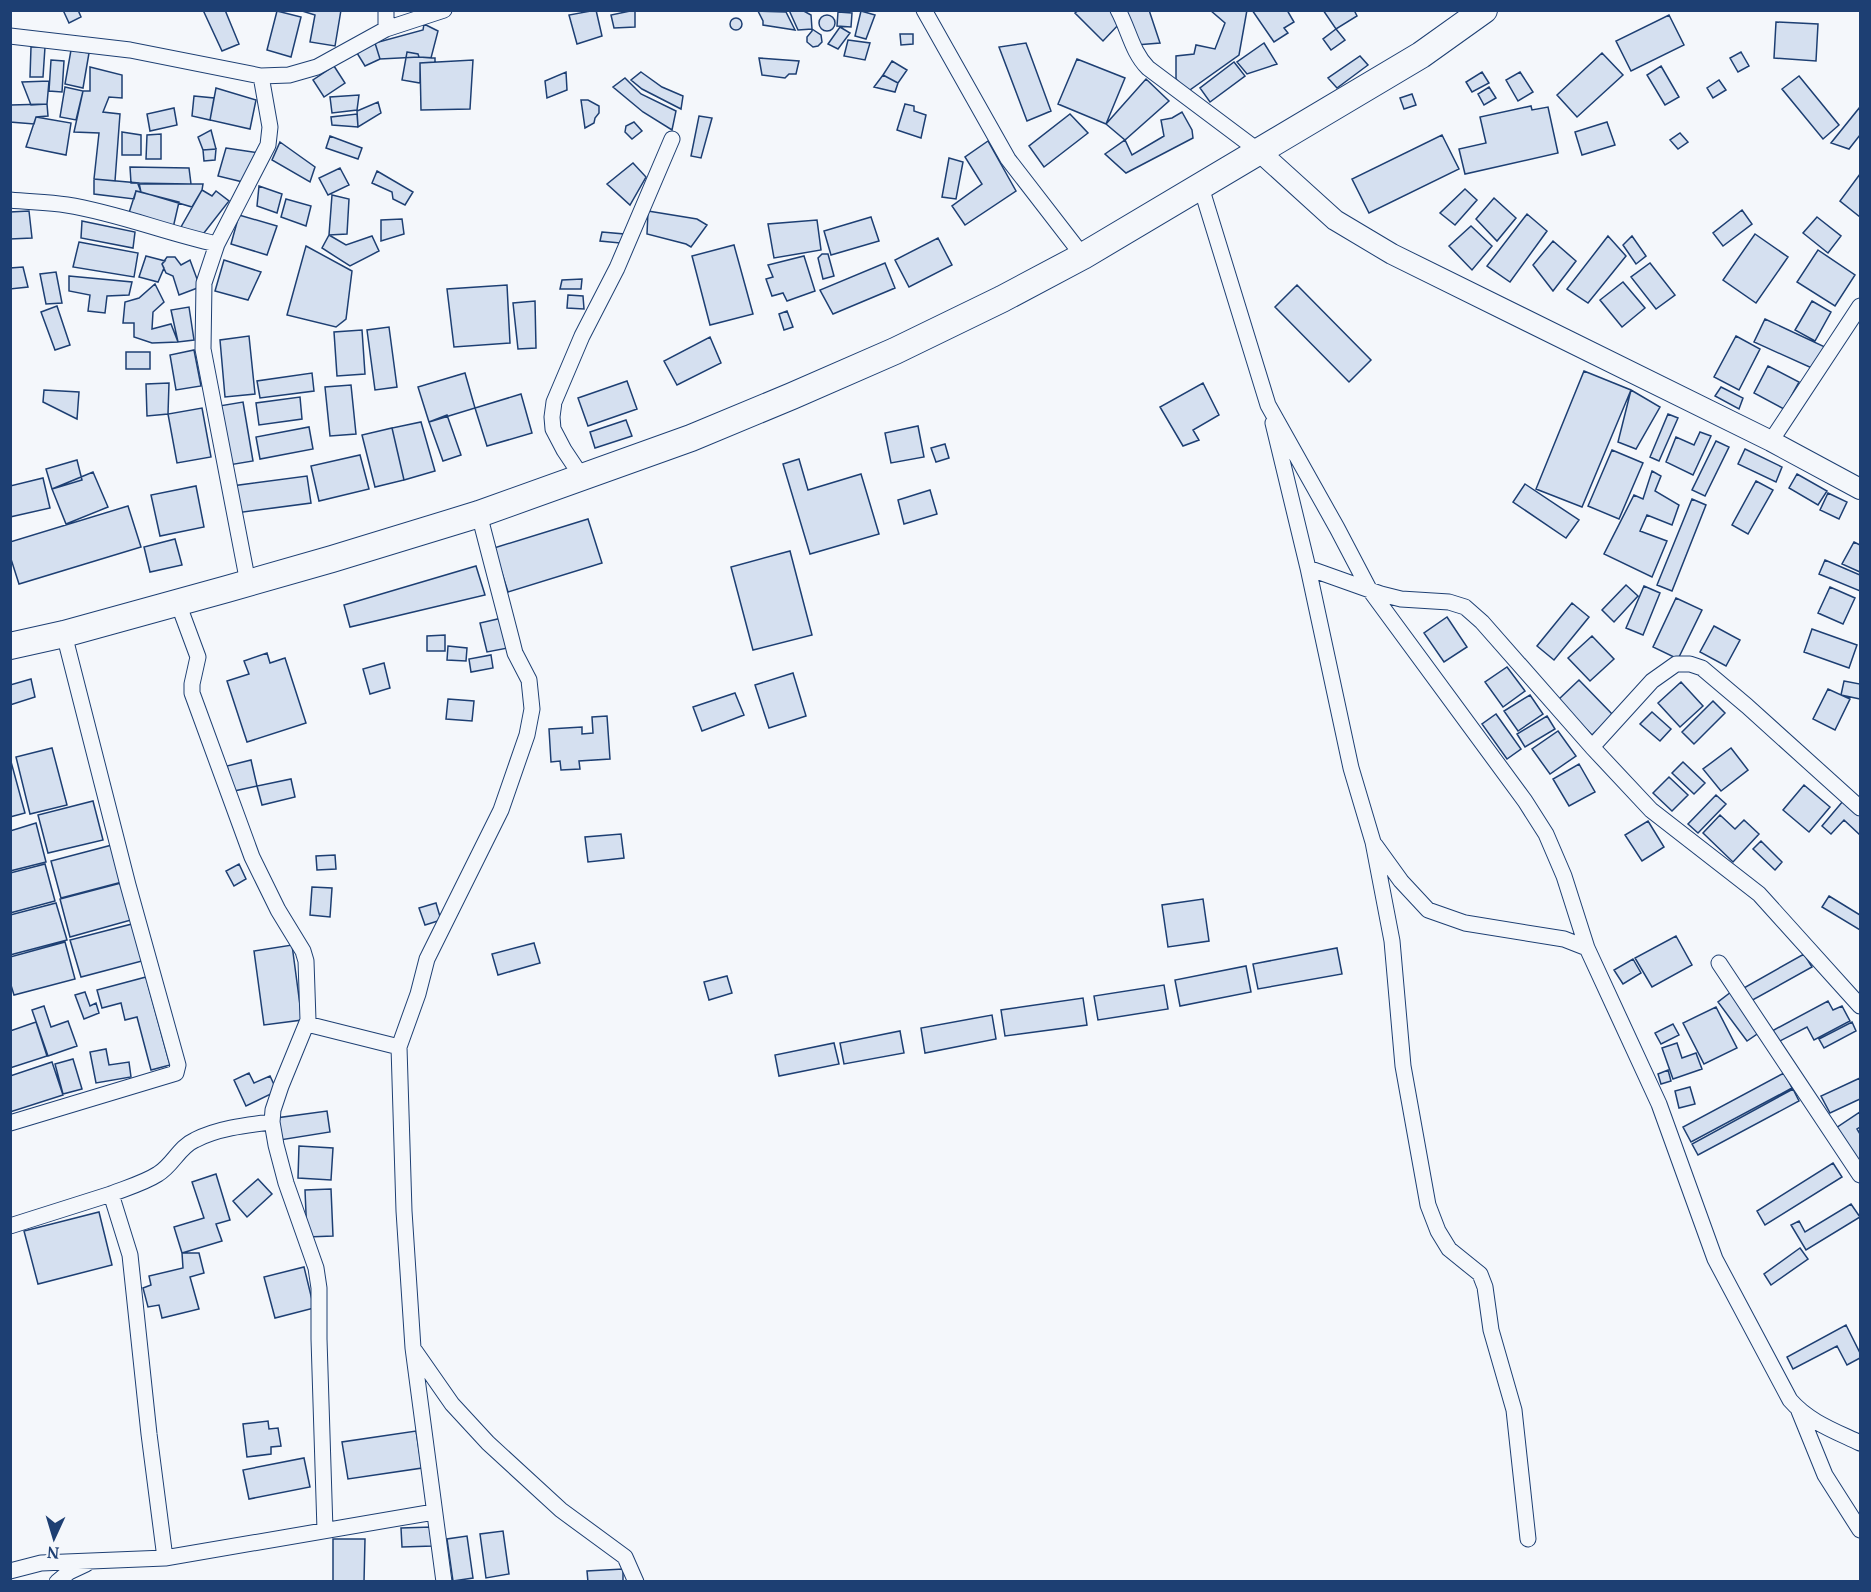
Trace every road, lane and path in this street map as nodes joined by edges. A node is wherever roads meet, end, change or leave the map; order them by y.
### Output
1 (386, 10) edge
2 (444, 10) edge
3 (924, 10) edge
4 (1118, 10) edge
5 (1484, 10) edge
6 (386, 29) junction
7 (10, 36) edge
8 (261, 76) junction
9 (672, 139) dead end
10 (1260, 152) junction
11 (1201, 187) junction
12 (10, 200) edge
13 (216, 244) junction
14 (1083, 256) junction
15 (1860, 306) edge
16 (1268, 405) junction
17 (1771, 441) junction
18 (582, 477) junction
19 (1860, 489) edge
20 (479, 514) junction
21 (1308, 568) junction
22 (248, 583) junction
23 (1369, 590) junction
24 (178, 603) junction
25 (63, 634) junction
26 (10, 646) edge
27 (1592, 747) junction
28 (1860, 808) edge
29 (1373, 842) junction
30 (1587, 948) junction
31 (1719, 963) dead end
32 (1860, 1006) edge
33 (307, 1024) junction
34 (399, 1047) junction
35 (272, 1122) junction
36 (10, 1123) edge
37 (1860, 1175) edge
38 (111, 1194) junction
39 (10, 1226) edge
40 (413, 1348) junction
41 (1799, 1411) junction
42 (1860, 1443) edge
43 (434, 1512) junction
44 (325, 1530) junction
45 (1860, 1530) edge
46 (1528, 1539) dead end
47 (165, 1558) junction
48 (92, 1562) junction
49 (10, 1571) edge
50 (57, 1581) edge
51 (444, 1581) edge
52 (636, 1581) edge

1 - 6 street
2 - 6 street
3 - 14 street
4 - 10 street
5 - 10 highway
6 - 8 street
7 - 8 street
8 - 13 street
9 - 18 street
10 - 11 highway
10 - 17 street
11 - 14 highway
11 - 16 street
12 - 13 street
13 - 22 street
14 - 18 highway
15 - 17 street
16 - 21 street
16 - 23 street
17 - 19 street
18 - 20 highway
20 - 22 highway
20 - 34 street
21 - 23 street
21 - 29 street
22 - 24 highway
23 - 27 street
23 - 30 street
24 - 25 highway
24 - 33 street
25 - 26 highway
25 - 36 street
27 - 28 street
27 - 32 street
29 - 30 street
29 - 46 street
30 - 41 street
31 - 37 street
33 - 34 street
33 - 35 street
34 - 40 street
35 - 38 street
35 - 44 street
38 - 39 street
38 - 47 street
40 - 43 street
40 - 52 street
41 - 42 street
41 - 45 street
43 - 44 street
43 - 51 street
44 - 47 street
47 - 48 street
48 - 49 street
48 - 50 street

